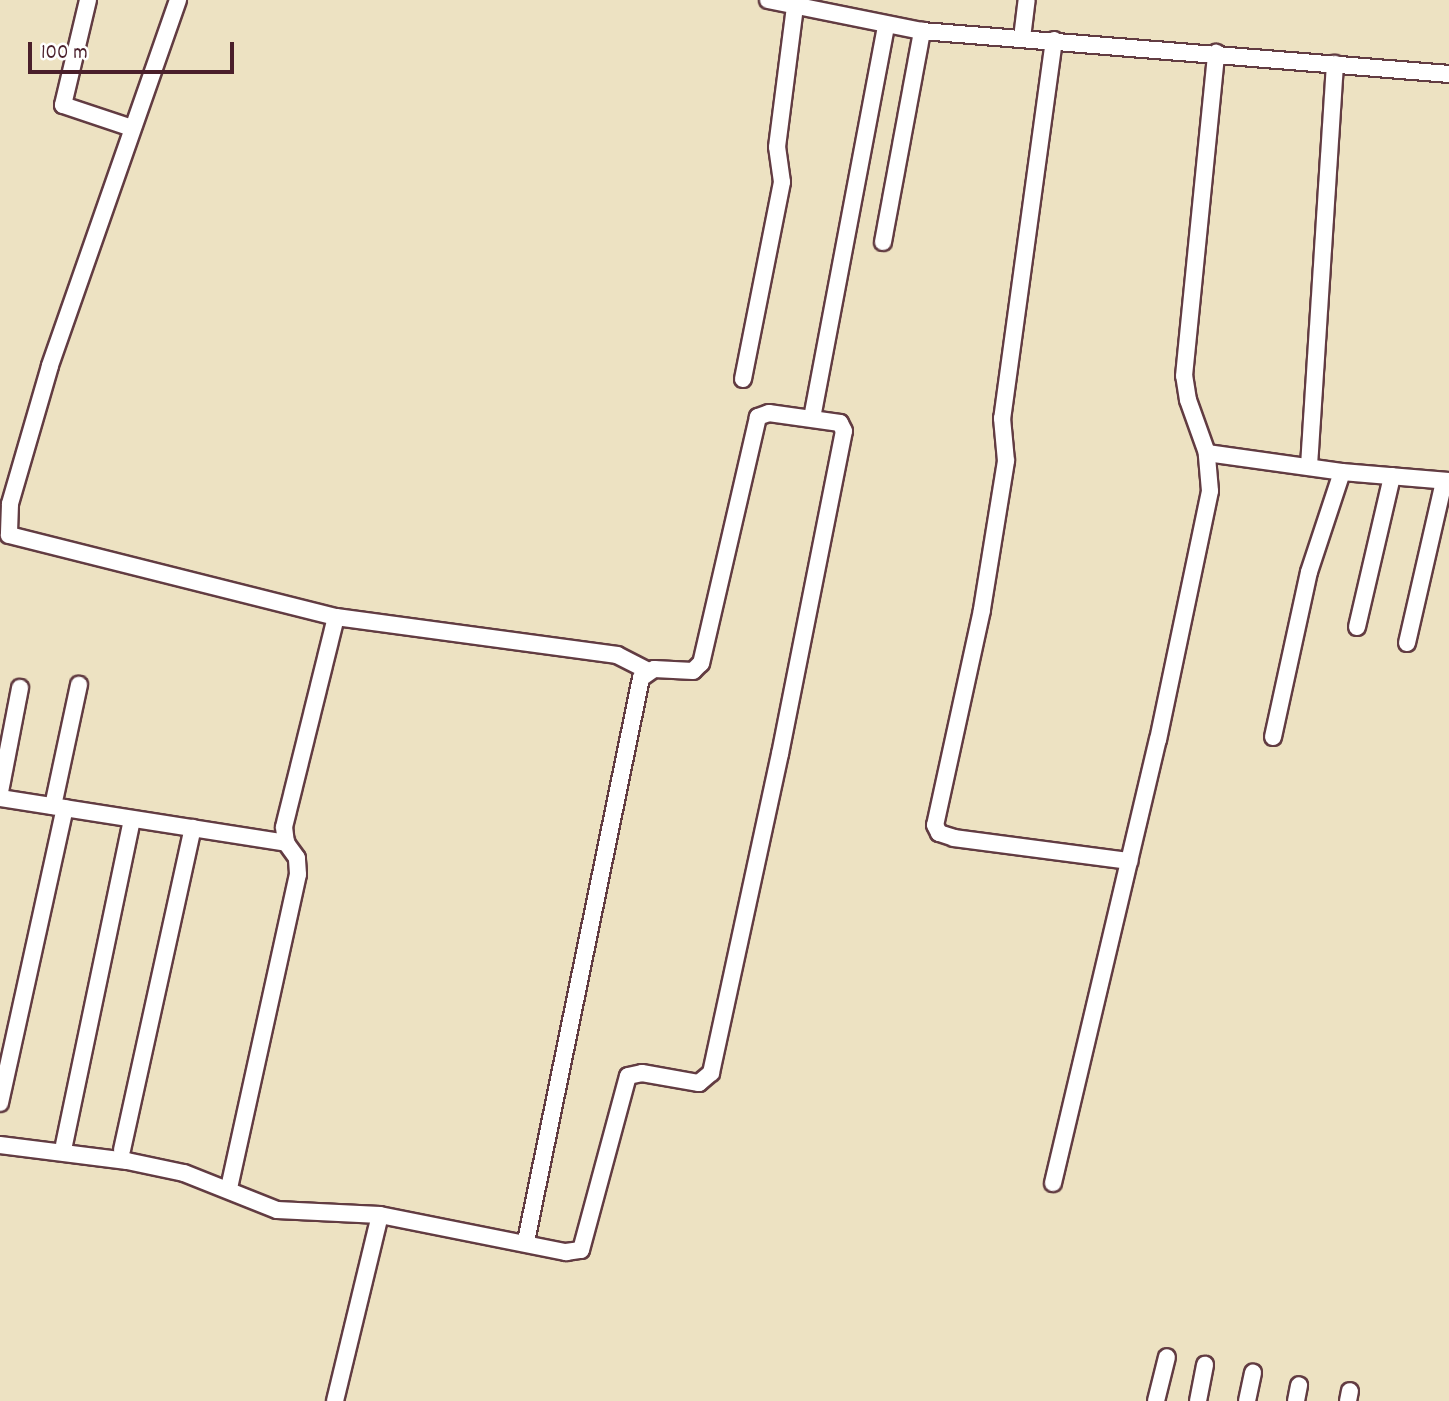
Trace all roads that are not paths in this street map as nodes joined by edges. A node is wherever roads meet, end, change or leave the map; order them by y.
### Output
1 (88, 0) edge
2 (178, 0) edge
3 (768, 0) edge
4 (1027, 0) edge
5 (795, 6) junction
6 (886, 25) junction
7 (922, 31) junction
8 (1022, 38) junction
9 (1054, 40) junction
10 (1216, 53) junction
11 (1335, 64) junction
12 (1449, 74) edge
13 (132, 128) junction
14 (883, 242) dead end
15 (743, 379) dead end
16 (812, 418) junction
17 (1207, 453) junction
18 (1309, 466) junction
19 (1342, 472) junction
20 (1392, 477) junction
21 (1446, 481) edge
22 (3, 522) edge
23 (336, 617) junction
24 (1357, 627) dead end
25 (1407, 643) dead end
26 (648, 671) junction
27 (79, 685) dead end
28 (20, 688) dead end
29 (1273, 737) dead end
30 (0, 792) edge
31 (0, 798) edge
32 (59, 807) junction
33 (132, 819) junction
34 (193, 828) junction
35 (286, 843) junction
36 (1129, 861) junction
37 (0, 1103) edge
38 (0, 1145) edge
39 (64, 1145) dead end
40 (122, 1150) dead end
41 (1053, 1183) dead end
42 (229, 1188) junction
43 (380, 1216) junction
44 (526, 1241) junction
45 (1167, 1357) dead end
46 (1205, 1365) dead end
47 (1252, 1373) dead end
48 (335, 1401) edge
49 (1156, 1401) edge
50 (1198, 1401) edge
51 (1247, 1401) edge

1 - 13 street
2 - 13 street
3 - 5 street
4 - 8 street
5 - 6 street
5 - 15 street
6 - 7 street
6 - 16 street
7 - 8 street
7 - 14 street
8 - 9 street
9 - 10 street
9 - 36 street
10 - 11 street
10 - 17 street
11 - 12 street
11 - 18 street
13 - 22 street
16 - 26 street
16 - 44 street
17 - 18 street
17 - 36 street
18 - 19 street
19 - 20 street
19 - 29 street
20 - 21 street
20 - 24 street
21 - 25 street
22 - 23 street
23 - 26 street
23 - 35 street
26 - 44 street
27 - 32 street
28 - 30 street
31 - 32 street
32 - 33 street
32 - 37 street
33 - 34 street
33 - 39 street
34 - 35 street
34 - 40 street
35 - 42 street
36 - 41 street
38 - 42 street
42 - 43 street
43 - 44 street
43 - 48 street
45 - 49 street
46 - 50 street
47 - 51 street

